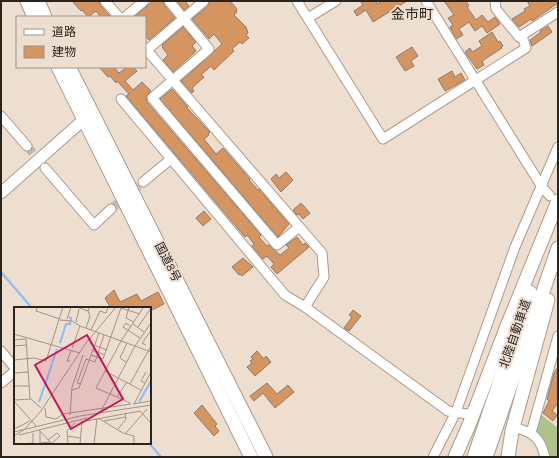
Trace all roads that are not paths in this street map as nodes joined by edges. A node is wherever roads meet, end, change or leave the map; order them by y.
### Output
1 (27, 1) edge
2 (38, 1) edge
3 (105, 1) edge
4 (144, 1) edge
5 (169, 1) edge
6 (204, 1) edge
7 (298, 1) edge
8 (336, 1) edge
9 (426, 1) edge
10 (495, 1) edge
11 (558, 12) edge
12 (34, 16) edge
13 (45, 16) edge
14 (117, 16) edge
15 (126, 16) edge
16 (184, 18) junction
17 (308, 18) junction
18 (522, 36) junction
19 (146, 49) edge
20 (59, 68) edge
21 (70, 68) edge
22 (173, 80) junction
23 (475, 80) junction
24 (121, 99) dead end
25 (1, 116) edge
26 (88, 116) junction
27 (27, 146) tunnel mouth
28 (558, 147) edge
29 (171, 159) junction
30 (45, 168) tunnel mouth
31 (143, 182) tunnel mouth
32 (542, 187) junction
33 (1, 194) edge
34 (554, 198) edge
35 (111, 209) tunnel mouth
36 (558, 212) edge
37 (299, 227) junction
38 (558, 248) edge
39 (558, 264) edge
40 (305, 307) junction
41 (558, 336) edge
42 (1, 351) edge
43 (555, 361) edge
44 (14, 367) edge
45 (14, 372) edge
46 (1, 383) edge
47 (456, 412) junction
48 (467, 414) dead end
49 (520, 429) dead end
50 (531, 433) junction
51 (251, 457) edge
52 (266, 457) edge
53 (433, 457) edge
54 (455, 457) edge
55 (474, 457) edge
56 (486, 457) edge
57 (508, 457) edge
58 (545, 457) edge

1 - 12 highway
2 - 13 highway
3 - 14 street
4 - 15 street
5 - 16 street
6 - 16 street
7 - 17 street
8 - 17 street
9 - 23 street
10 - 18 street
11 - 18 street
16 - 19 street
16 - 22 street
17 - 23 street
18 - 23 street
19 - 22 street
20 - 26 highway, 国道8号
21 - 26 highway, 国道8号
22 - 37 street
22 - 37 street
23 - 32 street
24 - 29 street
25 - 27 street
26 - 33 main road
26 - 51 highway, 国道8号
26 - 52 highway, 国道8号
28 - 32 street
29 - 31 street
29 - 40 street
30 - 35 street
32 - 34 street
32 - 47 street
34 - 54 highway
36 - 55 highway, 北陸自動車道
37 - 40 street
38 - 56 highway, 北陸自動車道
39 - 57 highway
40 - 47 street
41 - 43 street
42 - 44 street
43 - 50 street
45 - 46 street
47 - 48 street
47 - 53 street
49 - 50 street
50 - 58 street

